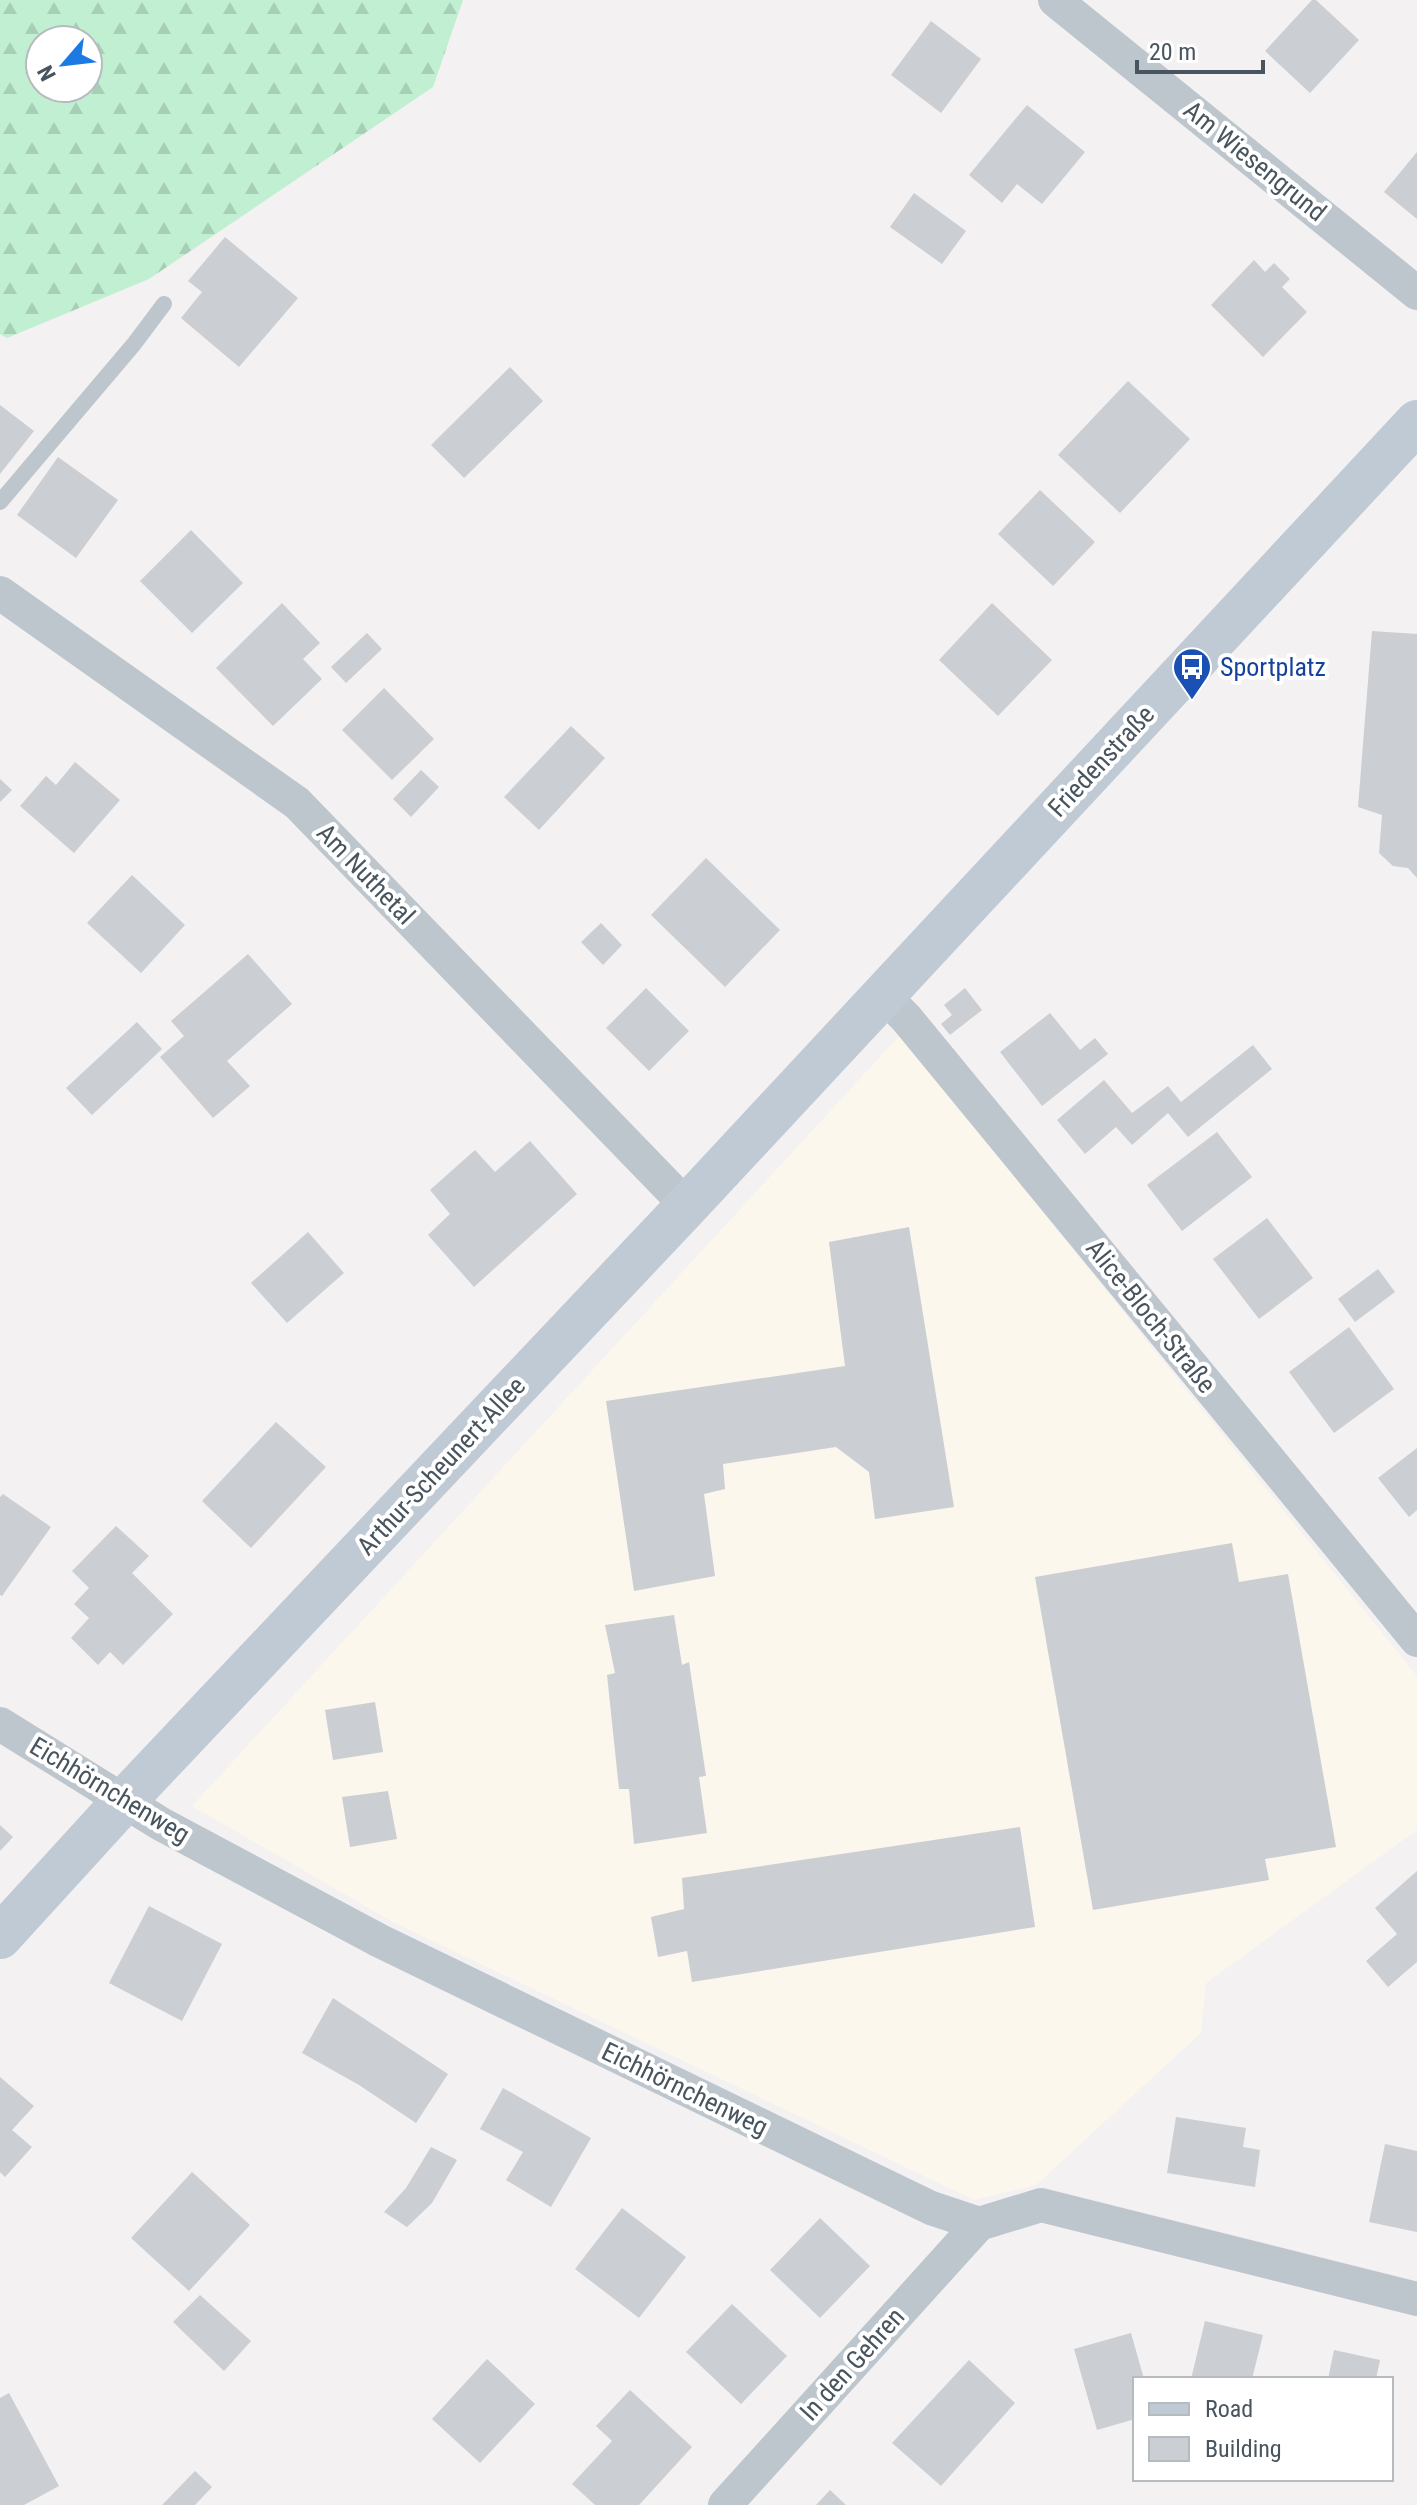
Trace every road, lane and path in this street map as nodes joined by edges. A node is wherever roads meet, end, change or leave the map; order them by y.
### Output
1 (1055, 0) edge
2 (1417, 293) edge
3 (164, 304) dead end
4 (1417, 422) edge
5 (0, 502) edge
6 (0, 593) edge
7 (883, 995) junction
8 (687, 1206) junction
9 (1411, 1620) edge
10 (0, 1724) edge
11 (125, 1800) junction
12 (0, 1937) edge
13 (979, 2224) junction
14 (1417, 2299) edge
15 (725, 2505) edge

1 - 2 street, Am Wiesengrund
3 - 5 lane
4 - 7 main road, Friedenstraße
6 - 8 street, Am Nuthetal
7 - 8 main road, Arthur-Scheunert-Allee
7 - 9 street, Alice-Bloch-Straße
8 - 11 main road, Arthur-Scheunert-Allee
10 - 11 street, Eichhörnchenweg
11 - 12 main road, Arthur-Scheunert-Allee
11 - 13 street, Eichhörnchenweg
13 - 14 street
13 - 15 street, In den Gehren

